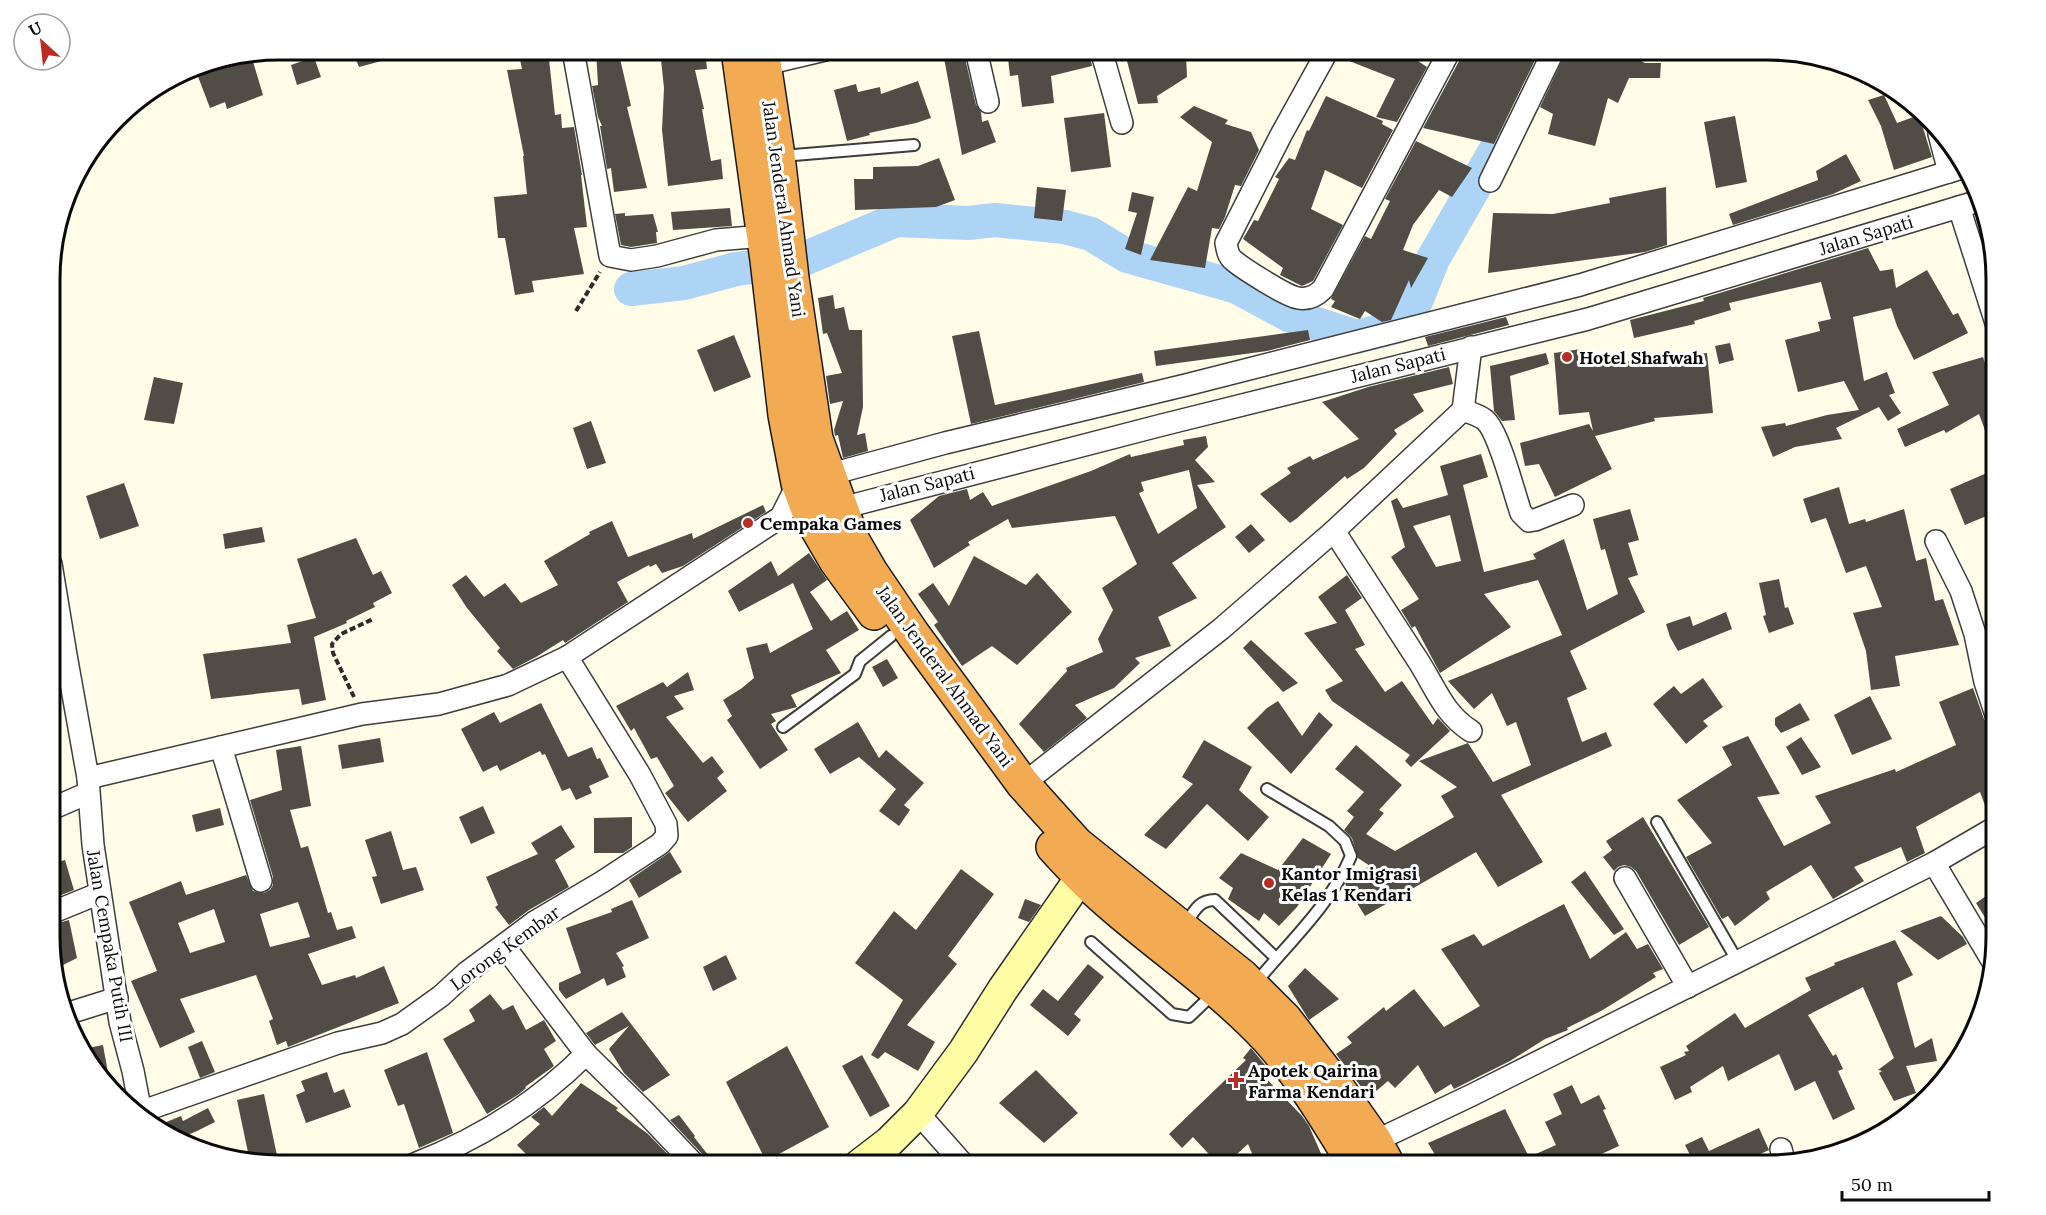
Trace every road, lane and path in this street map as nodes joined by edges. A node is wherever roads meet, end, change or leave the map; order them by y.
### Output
1 (575, 60) edge
2 (751, 60) edge
3 (752, 60) edge
4 (978, 60) edge
5 (1104, 60) edge
6 (1322, 60) edge
7 (1445, 60) edge
8 (1549, 60) edge
9 (988, 102) dead end
10 (1122, 123) dead end
11 (914, 145) dead end
12 (778, 156) junction
13 (1957, 169) edge
14 (1490, 181) dead end
15 (1972, 203) edge
16 (1959, 207) junction
17 (610, 256) junction
18 (776, 262) junction
19 (1580, 285) junction
20 (1986, 292) edge
21 (576, 311) dead end
22 (1588, 319) junction
23 (1471, 347) junction
24 (1463, 410) junction
25 (830, 474) junction
26 (798, 483) junction
27 (1573, 505) dead end
28 (842, 506) junction
29 (796, 518) junction
30 (1334, 531) junction
31 (1936, 541) dead end
32 (373, 619) dead end
33 (891, 636) junction
34 (567, 657) junction
35 (60, 661) edge
36 (1986, 688) edge
37 (362, 714) junction
38 (783, 727) dead end
39 (1471, 731) dead end
40 (221, 747) junction
41 (1023, 784) junction
42 (88, 786) junction
43 (1267, 789) dead end
44 (60, 803) edge
45 (1657, 822) dead end
46 (1986, 833) edge
47 (1934, 863) junction
48 (1088, 868) junction
49 (1625, 878) dead end
50 (261, 880) dead end
51 (100, 893) junction
52 (60, 909) edge
53 (1183, 928) junction
54 (1091, 942) dead end
55 (504, 946) junction
56 (1986, 950) edge
57 (1276, 958) junction
58 (1738, 962) junction
59 (1253, 987) junction
60 (1688, 987) junction
61 (1216, 991) junction
62 (117, 998) junction
63 (74, 1011) edge
64 (586, 1054) junction
65 (139, 1104) edge
66 (146, 1110) edge
67 (918, 1113) junction
68 (439, 1155) edge
69 (686, 1155) edge
70 (872, 1155) edge
71 (955, 1155) edge
72 (1365, 1155) edge
73 (1366, 1155) edge
74 (1370, 1155) edge

1 - 17 street
2 - 18 highway, Jalan Jenderal Ahmad Yani
3 - 12 highway, Jalan Jenderal Ahmad Yani
4 - 9 street
5 - 10 street
6 - 7 street
8 - 14 street
11 - 12 lane
12 - 18 highway, Jalan Jenderal Ahmad Yani
13 - 19 street, Jalan Sapati
15 - 16 street, Jalan Sapati
16 - 20 street
16 - 22 street, Jalan Sapati
17 - 18 street
17 - 21 path
18 - 25 highway, Jalan Jenderal Ahmad Yani
18 - 26 highway, Jalan Jenderal Ahmad Yani
19 - 22 street
19 - 25 street, Jalan Sapati
22 - 23 street, Jalan Sapati
23 - 24 street
23 - 28 street, Jalan Sapati
24 - 27 street
24 - 30 street
25 - 26 street, Jalan Sapati
25 - 28 highway, Jalan Jenderal Ahmad Yani
26 - 29 highway, Jalan Jenderal Ahmad Yani
28 - 29 street, Jalan Sapati
28 - 41 highway, Jalan Jenderal Ahmad Yani
29 - 33 highway, Jalan Jenderal Ahmad Yani
29 - 34 street, Jalan Sapati
30 - 39 street
30 - 41 street
31 - 36 street
32 - 37 path
33 - 38 lane
33 - 48 highway, Jalan Jenderal Ahmad Yani
34 - 37 street, Jalan Sapati
34 - 55 street, Lorong Kembar
35 - 42 street, Jalan Cempaka Putih III
37 - 40 street, Jalan Sapati
40 - 42 street, Jalan Sapati
40 - 50 street
41 - 48 highway, Jalan Jenderal Ahmad Yani
42 - 44 street, Jalan Sapati
42 - 51 street, Jalan Cempaka Putih III
43 - 57 lane
45 - 58 lane
46 - 47 street
47 - 56 street
47 - 58 street
48 - 53 highway, Jalan Jenderal Ahmad Yani
48 - 61 highway, Jalan Jenderal Ahmad Yani
48 - 67 street
49 - 60 street
51 - 52 street
51 - 62 street, Jalan Cempaka Putih III
53 - 57 lane
53 - 59 highway, Jalan Jenderal Ahmad Yani
54 - 61 lane
55 - 64 street
55 - 66 street, Lorong Kembar
57 - 59 lane
58 - 60 street
59 - 73 highway, Jalan Jenderal Ahmad Yani
60 - 74 street
61 - 72 highway, Jalan Jenderal Ahmad Yani
62 - 63 street
62 - 65 street, Jalan Cempaka Putih III
64 - 68 street
64 - 69 street
67 - 70 street
67 - 71 street

